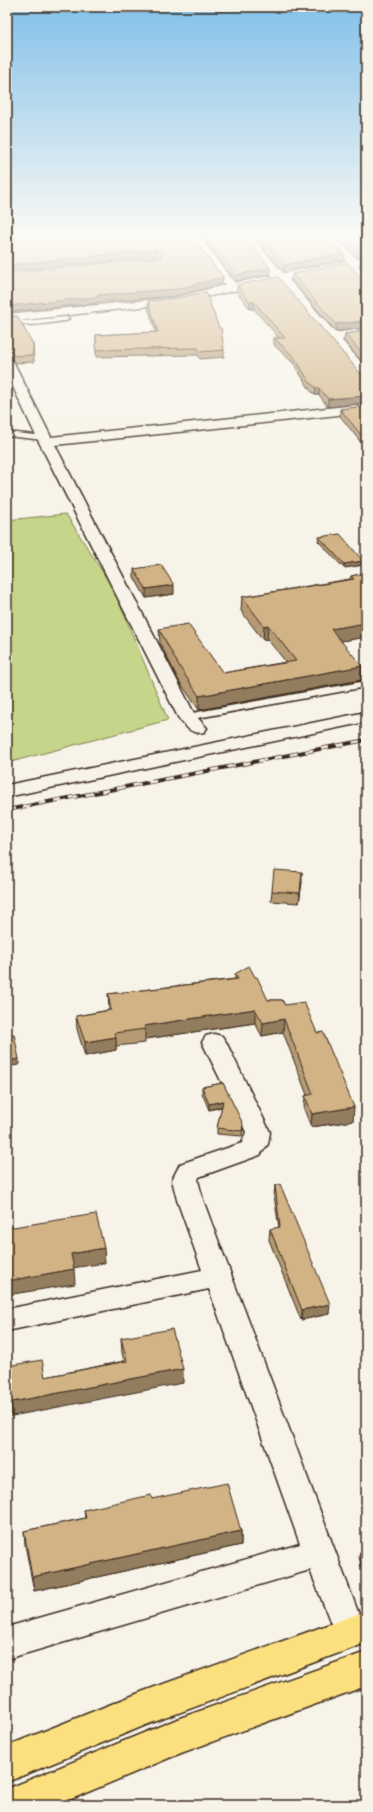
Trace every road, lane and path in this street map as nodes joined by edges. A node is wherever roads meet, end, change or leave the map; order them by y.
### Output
1 (17, 321) edge
2 (50, 321) edge
3 (318, 321) edge
4 (366, 333) edge
5 (332, 337) junction
6 (7, 361) edge
7 (366, 376) edge
8 (366, 408) edge
9 (7, 434) edge
10 (45, 440) junction
11 (366, 684) edge
12 (366, 716) edge
13 (187, 717) junction
14 (198, 728) dead end
15 (7, 791) edge
16 (214, 1042) dead end
17 (218, 1277) junction
18 (7, 1320) edge
19 (319, 1553) junction
20 (358, 1630) edge
21 (7, 1643) edge
22 (366, 1670) edge
23 (7, 1764) edge
24 (13, 1805) edge

1 - 2 lane
3 - 5 street
4 - 5 street
5 - 7 street
6 - 10 street
8 - 10 street
9 - 10 lane
10 - 13 street
11 - 13 lane
12 - 15 street
13 - 14 street
16 - 17 street
17 - 18 street
17 - 19 street
19 - 20 street
19 - 21 street
20 - 23 main road
22 - 24 main road

